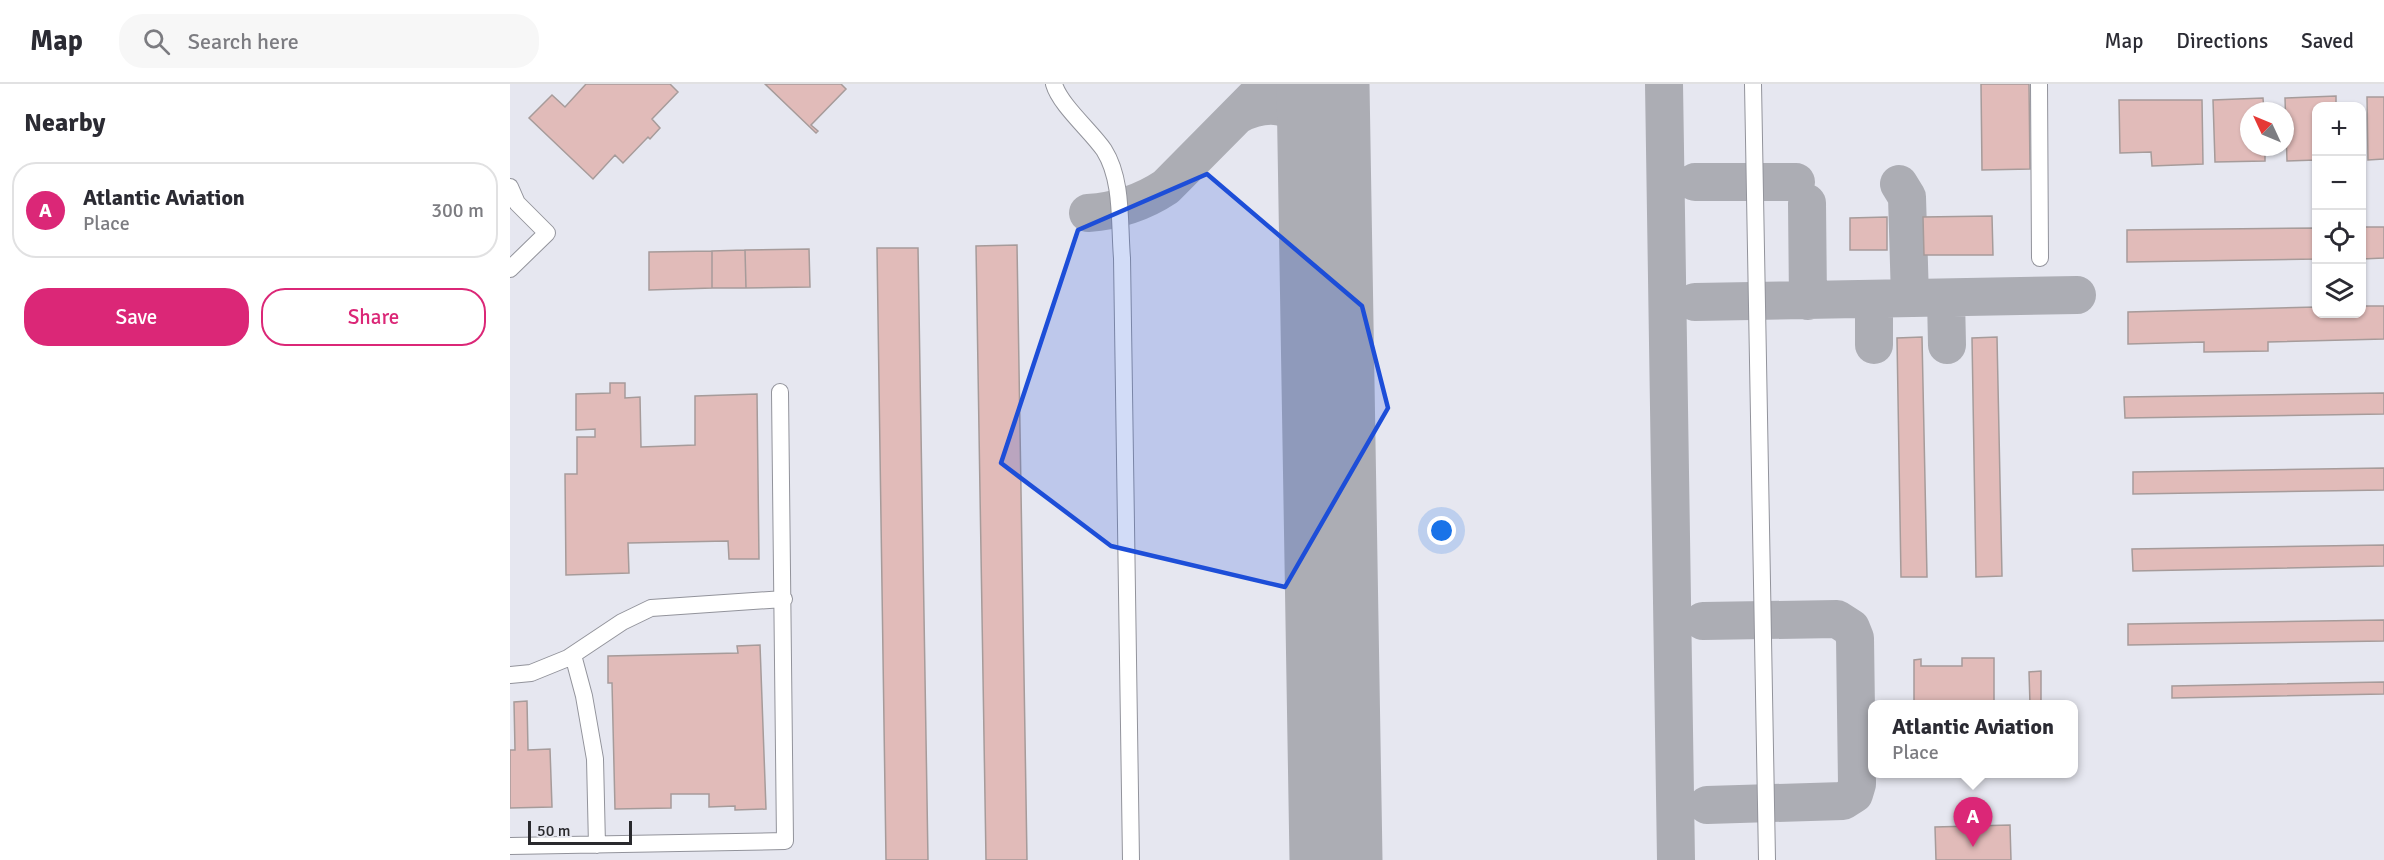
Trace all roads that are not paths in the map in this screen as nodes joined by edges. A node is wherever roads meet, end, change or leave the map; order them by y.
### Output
1 (1054, 84) edge
2 (1753, 84) edge
3 (2039, 84) edge
4 (510, 187) edge
5 (2040, 258) dead end
6 (510, 269) edge
7 (780, 392) dead end
8 (784, 599) junction
9 (573, 655) junction
10 (510, 675) edge
11 (597, 845) junction
12 (510, 846) edge
13 (1131, 860) edge
14 (1767, 860) edge

1 - 13 lane
2 - 14 lane
3 - 5 lane
4 - 6 lane
7 - 8 lane
8 - 9 lane
8 - 11 lane
9 - 10 lane
9 - 11 lane
11 - 12 lane

